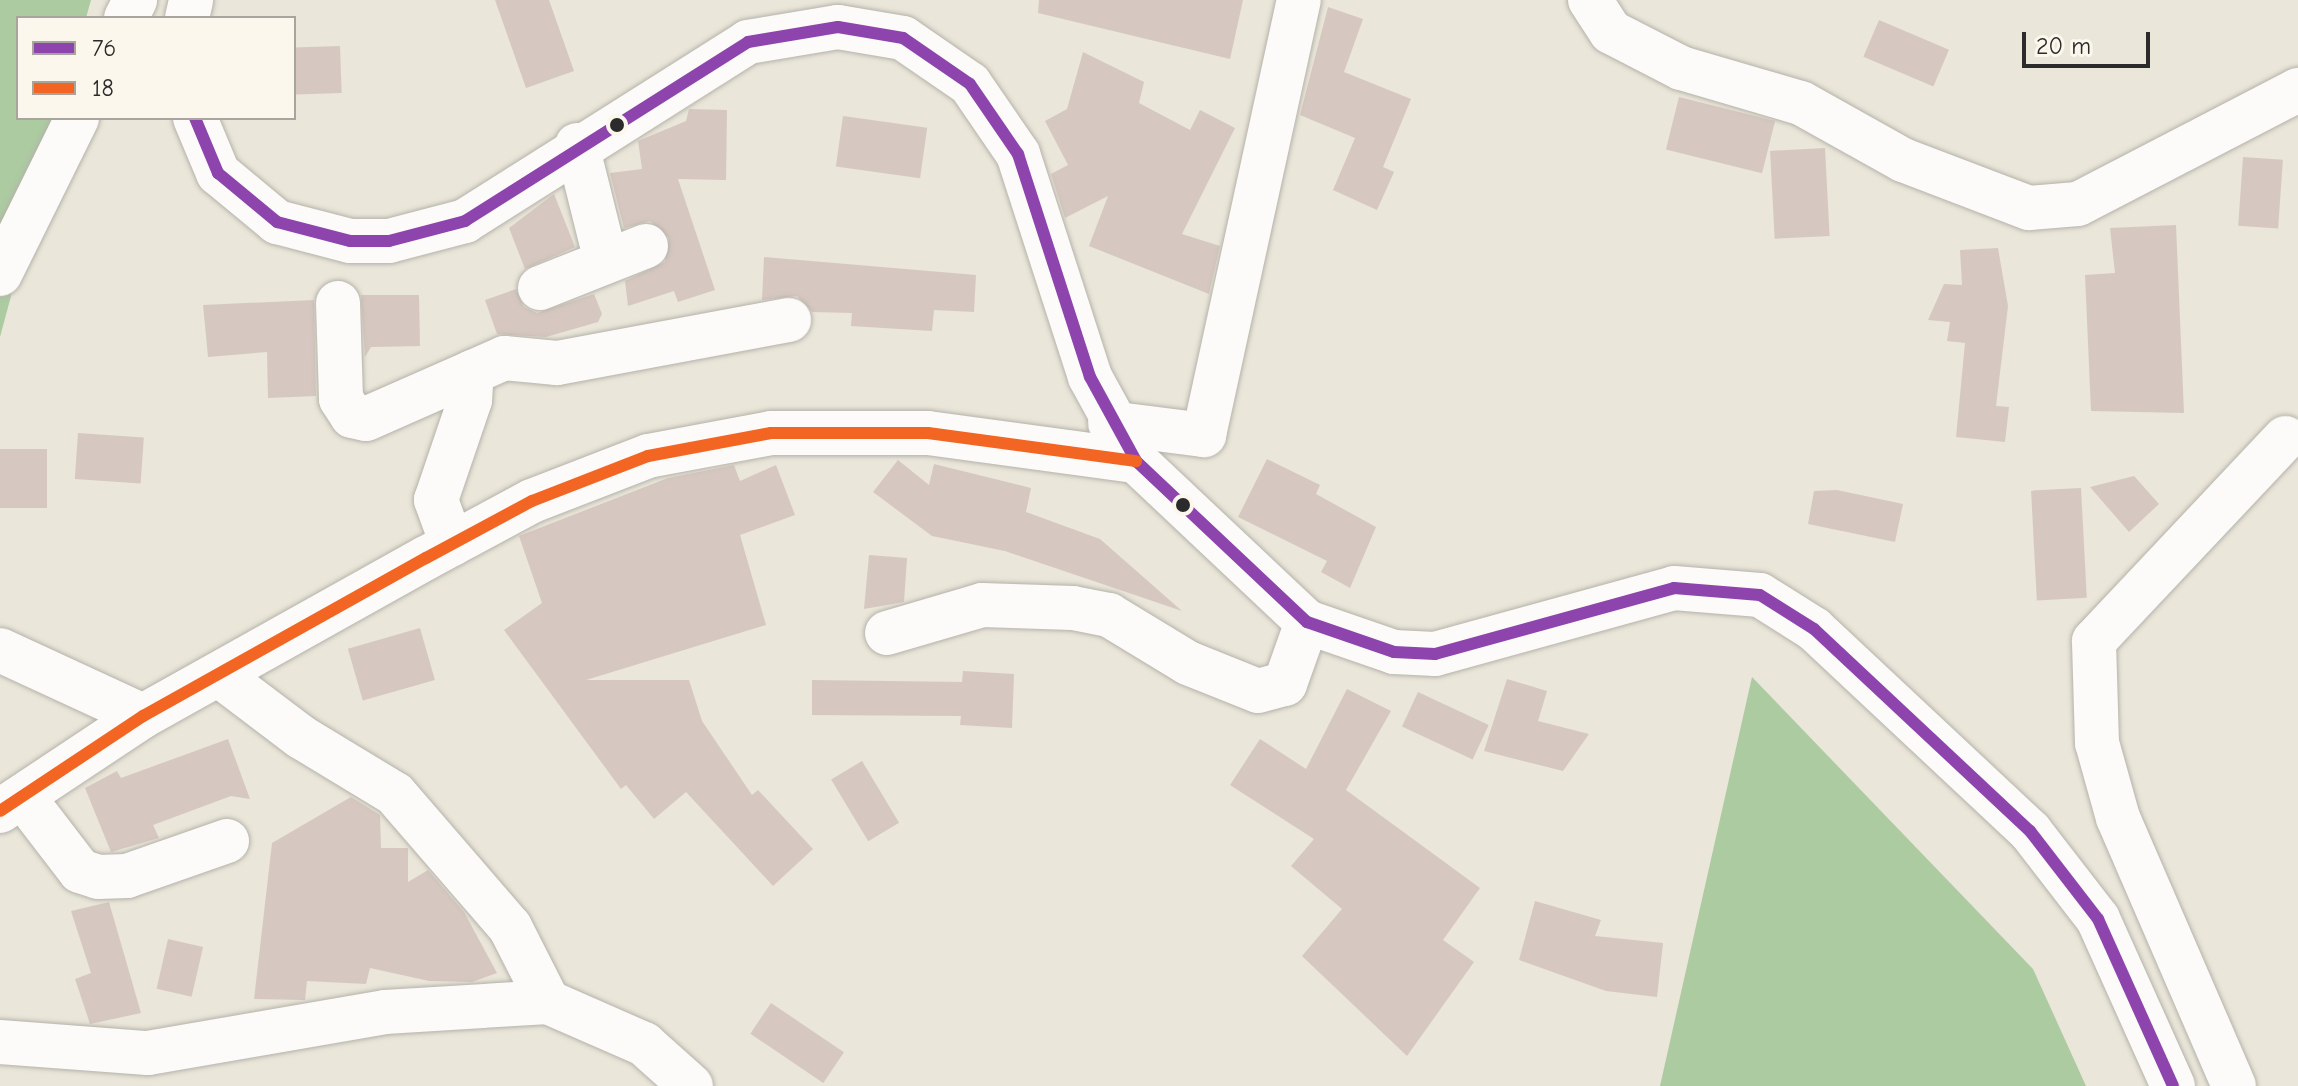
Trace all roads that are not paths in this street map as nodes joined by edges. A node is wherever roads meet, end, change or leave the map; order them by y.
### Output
1 (1299, 0) edge
2 (1590, 0) edge
3 (2298, 90) edge
4 (76, 120) edge
5 (196, 120) edge
6 (577, 145) junction
7 (646, 246) dead end
8 (606, 261) junction
9 (0, 274) edge
10 (540, 288) dead end
11 (338, 303) dead end
12 (789, 320) dead end
13 (472, 372) junction
14 (1110, 423) junction
15 (2285, 438) dead end
16 (1136, 461) junction
17 (452, 544) junction
18 (1307, 622) junction
19 (887, 633) dead end
20 (0, 650) edge
21 (219, 675) junction
22 (143, 716) junction
23 (12, 804) edge
24 (227, 841) dead end
25 (548, 1002) junction
26 (0, 1042) edge
27 (691, 1086) edge
28 (2173, 1086) edge
29 (2234, 1086) edge

1 - 14 street
2 - 3 street
4 - 9 street
5 - 6 street
6 - 8 street
6 - 14 street
7 - 8 street
8 - 10 street
11 - 13 street
12 - 13 street
13 - 17 street
14 - 16 street
15 - 29 street
16 - 17 street
16 - 18 street
17 - 21 street
18 - 19 street
18 - 28 street
20 - 22 street
21 - 22 street
21 - 25 street
22 - 23 street
23 - 24 street
25 - 26 street
25 - 27 street

